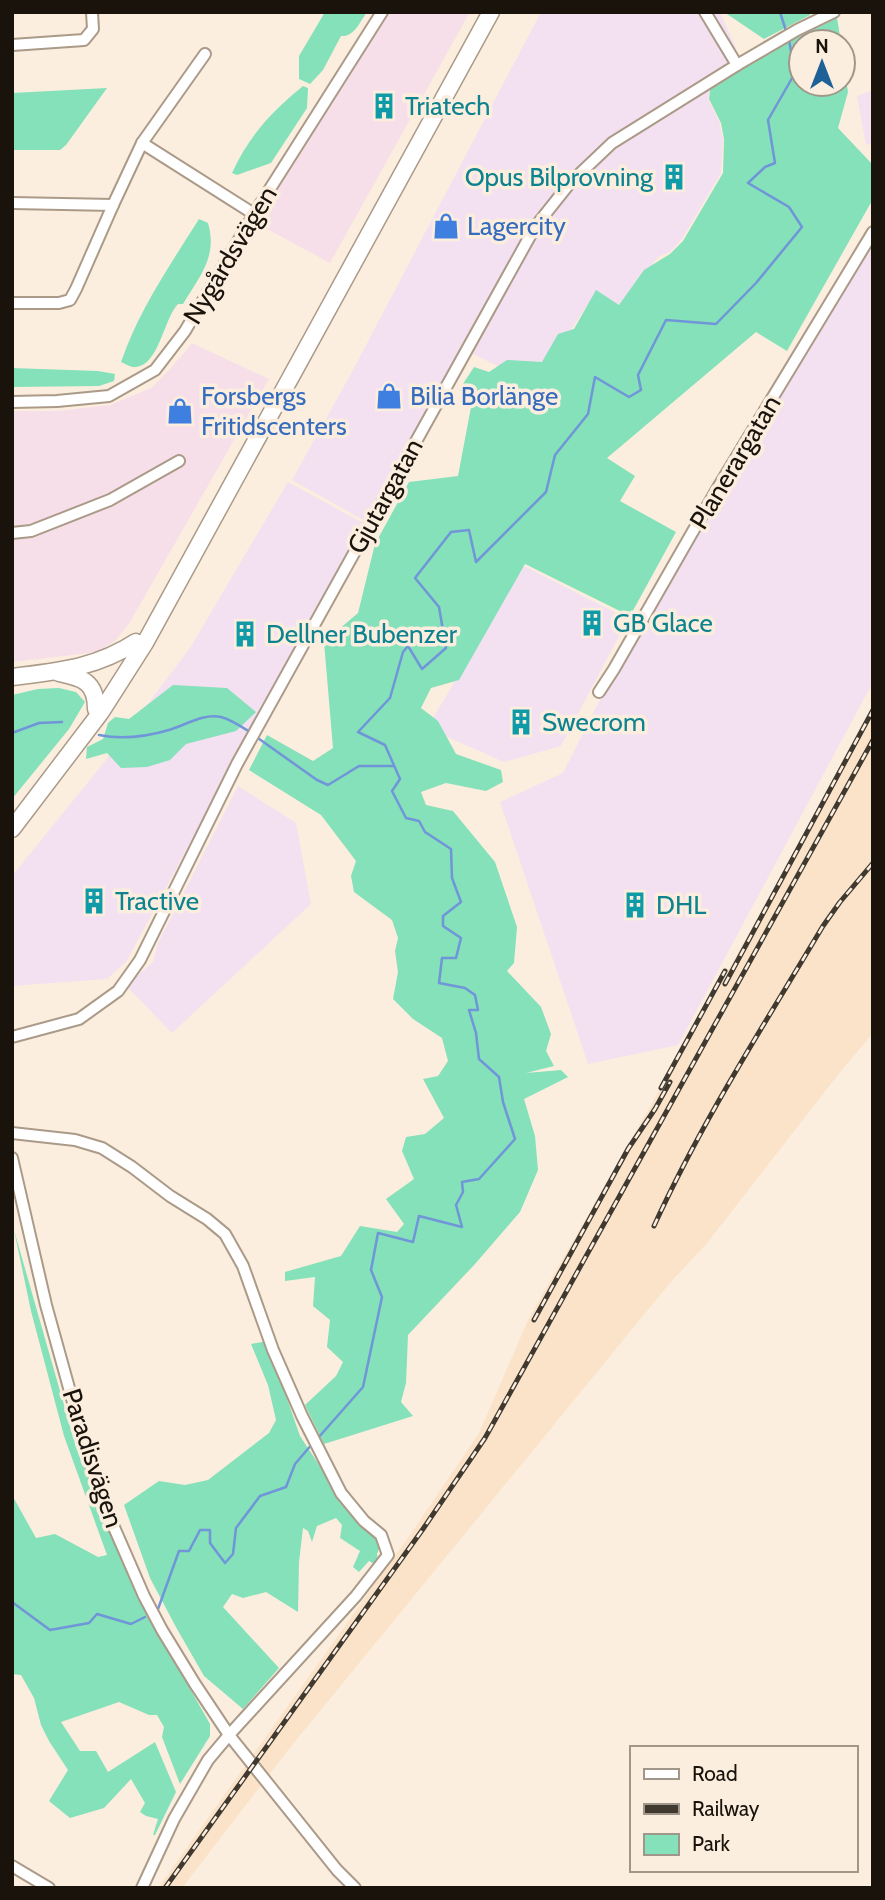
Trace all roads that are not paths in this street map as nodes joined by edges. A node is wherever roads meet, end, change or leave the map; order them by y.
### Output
1 (92, 12) edge
2 (382, 12) edge
3 (482, 12) edge
4 (491, 12) edge
5 (705, 12) edge
6 (834, 12) edge
7 (12, 45) edge
8 (205, 54) dead end
9 (737, 65) junction
10 (142, 143) junction
11 (12, 203) edge
12 (113, 205) junction
13 (254, 214) junction
14 (873, 232) edge
15 (12, 303) edge
16 (12, 402) edge
17 (179, 461) dead end
18 (12, 533) edge
19 (136, 642) junction
20 (53, 672) junction
21 (12, 677) edge
22 (599, 692) dead end
23 (96, 709) junction
24 (12, 821) edge
25 (12, 829) edge
26 (12, 1037) edge
27 (12, 1133) edge
28 (12, 1158) edge
29 (229, 1735) junction
30 (12, 1866) edge
31 (49, 1888) edge
32 (142, 1888) edge
33 (355, 1888) edge

1 - 7 street
2 - 13 street, Nygårdsvägen
3 - 19 highway
4 - 25 highway
5 - 9 street
6 - 9 street, Gjutargatan
8 - 10 street
9 - 26 street, Gjutargatan
10 - 12 street
10 - 13 street
11 - 12 street
12 - 15 street
13 - 16 street, Nygårdsvägen
14 - 22 street, Planerargatan
17 - 18 street
19 - 20 highway
19 - 23 highway
20 - 21 highway
20 - 23 highway
23 - 24 highway
27 - 29 street
28 - 29 street, Paradisvägen
29 - 32 street
29 - 33 street, Paradisvägen
30 - 31 street

